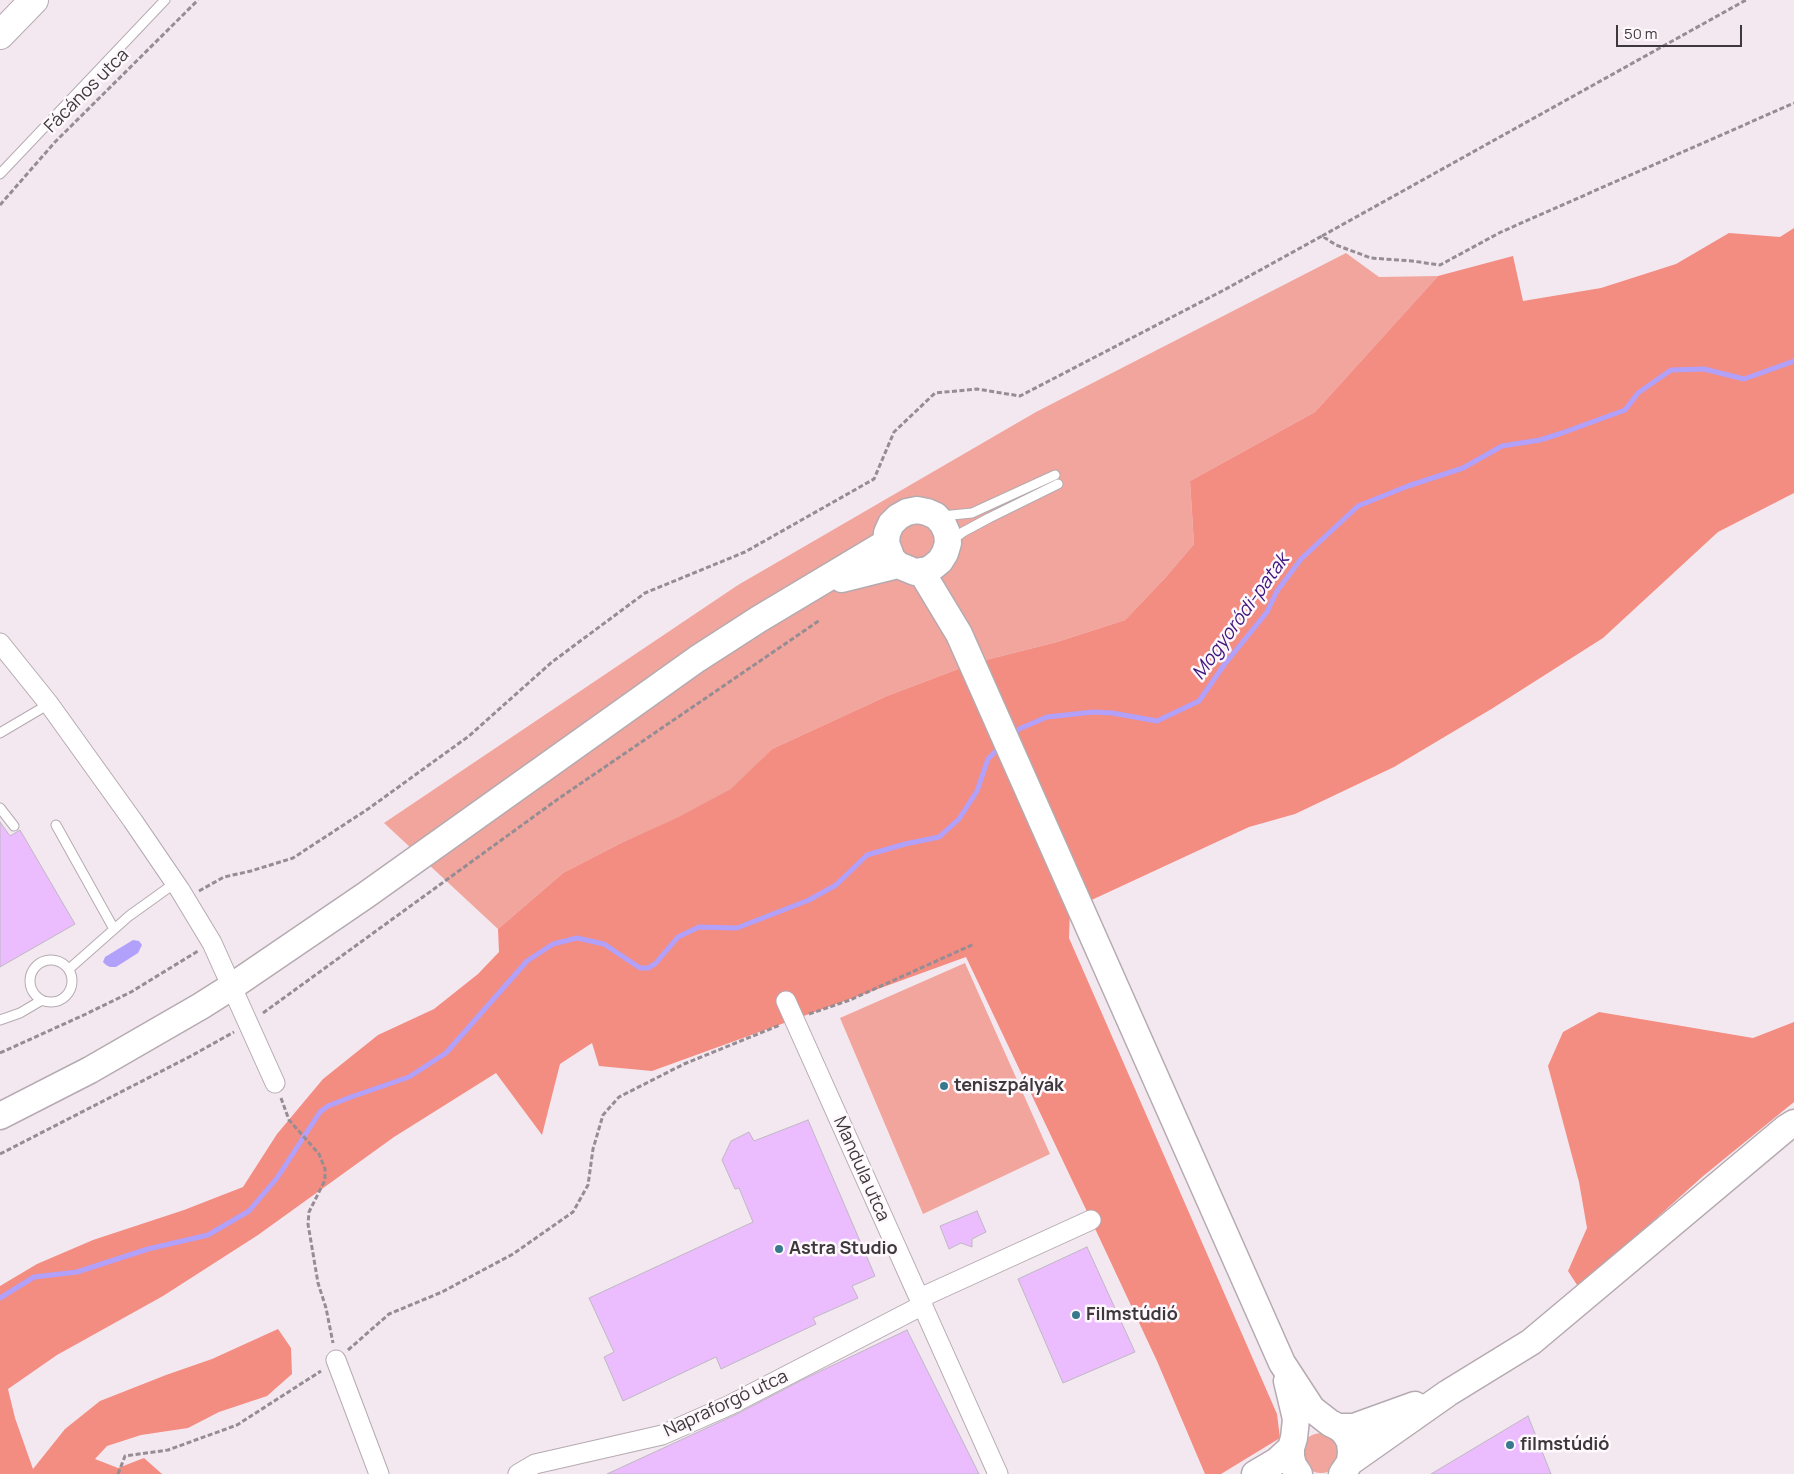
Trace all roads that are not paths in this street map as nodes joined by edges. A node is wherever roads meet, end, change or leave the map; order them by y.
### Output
1 (34, 0) edge
2 (166, 0) edge
3 (0, 35) edge
4 (0, 174) edge
5 (1055, 475) dead end
6 (1058, 484) dead end
7 (936, 516) junction
8 (919, 557) junction
9 (0, 643) edge
10 (49, 704) junction
11 (0, 733) edge
12 (0, 808) edge
13 (56, 825) dead end
14 (14, 826) dead end
15 (180, 891) junction
16 (114, 928) junction
17 (69, 969) junction
18 (231, 987) junction
19 (42, 1000) junction
20 (786, 1001) dead end
21 (0, 1020) edge
22 (275, 1083) road end
23 (0, 1116) edge
24 (1794, 1123) edge
25 (1091, 1220) dead end
26 (921, 1302) junction
27 (336, 1360) road end
28 (1282, 1363) junction
29 (1448, 1393) junction
30 (1334, 1425) junction
31 (1292, 1443) junction
32 (1347, 1469) edge
33 (379, 1474) edge
34 (518, 1474) edge
35 (998, 1474) edge
36 (1256, 1474) edge
37 (1300, 1474) edge

1 - 3 highway
2 - 4 lane
5 - 7 lane
6 - 8 lane
7 - 8 main road
7 - 8 main road
8 - 18 main road
8 - 28 main road
9 - 10 street
10 - 11 lane
10 - 15 street
12 - 14 lane
13 - 16 lane
15 - 16 lane
15 - 18 street
16 - 17 lane
17 - 19 lane
17 - 19 lane
18 - 22 street
18 - 23 main road
19 - 21 lane
20 - 26 street, Mandula utca
24 - 29 main road
25 - 26 street, Napraforgó utca
26 - 34 street, Napraforgó utca
26 - 35 street, Mandula utca
27 - 33 street
28 - 30 main road
28 - 31 main road
29 - 30 main road
29 - 32 main road
30 - 31 main road
30 - 32 main road
31 - 36 main road
31 - 37 main road

